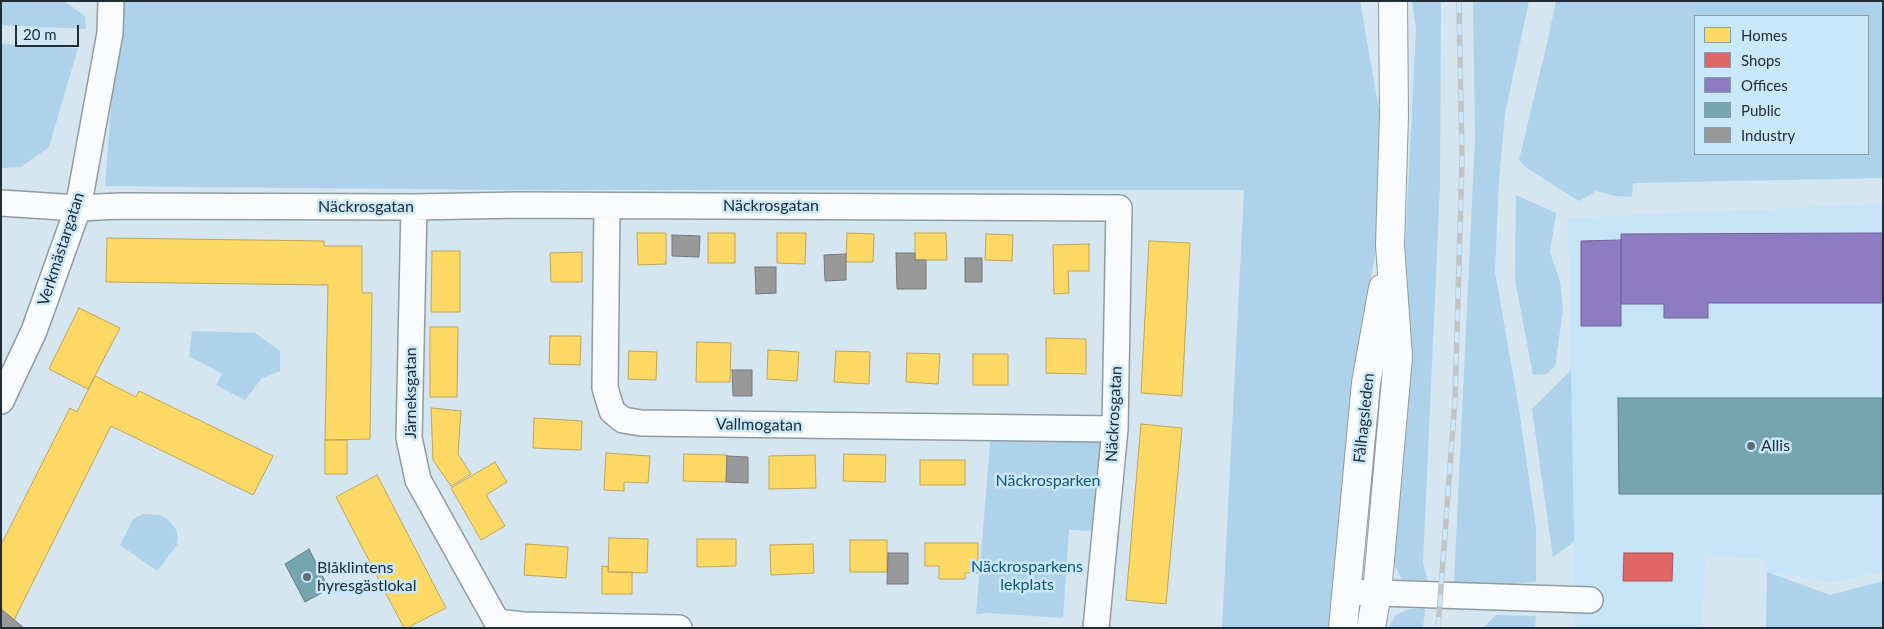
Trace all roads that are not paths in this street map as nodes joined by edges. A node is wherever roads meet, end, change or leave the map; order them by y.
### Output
1 (110, 1) edge
2 (1393, 1) edge
3 (1, 203) edge
4 (607, 206) junction
5 (414, 207) junction
6 (78, 208) junction
7 (1390, 245) junction
8 (1, 401) edge
9 (1115, 429) junction
10 (1347, 592) junction
11 (1377, 592) junction
12 (1590, 600) dead end
13 (522, 626) edge
14 (679, 628) edge
15 (1096, 628) edge
16 (1343, 628) edge
17 (1371, 628) edge

1 - 6 street, Verkmästargatan
2 - 7 street, Fålhagsleden
3 - 6 street, Näckrosgatan
4 - 5 street, Näckrosgatan
4 - 9 street, Vallmogatan
4 - 9 street, Näckrosgatan
5 - 6 street, Näckrosgatan
5 - 13 street, Järneksgatan
6 - 8 street, Verkmästargatan
7 - 10 street, Fålhagsleden
7 - 11 street, Fålhagsleden
9 - 15 street, Näckrosgatan
10 - 11 street
10 - 16 street, Fålhagsleden
11 - 12 street
11 - 17 street, Fålhagsleden
13 - 14 street

